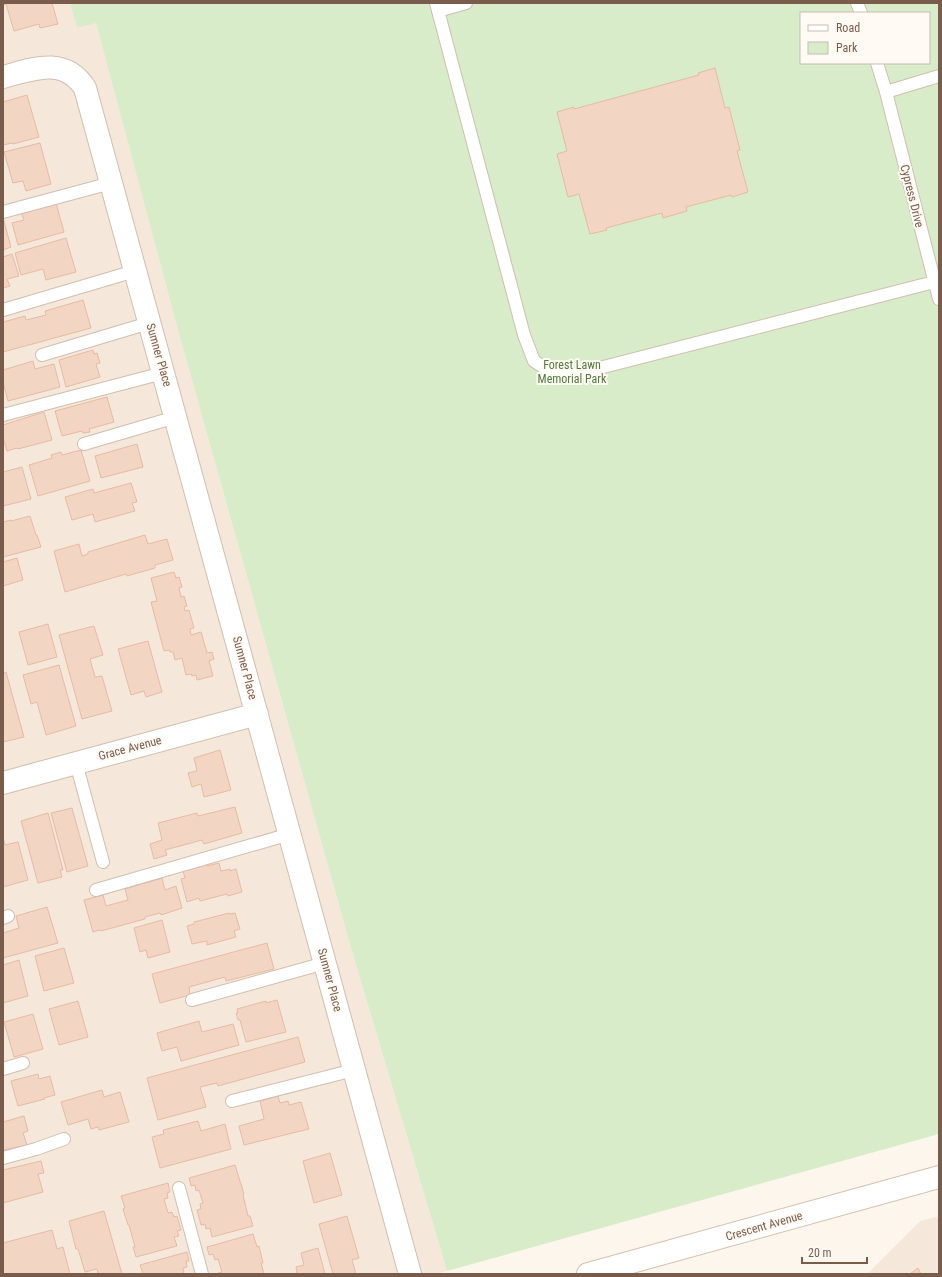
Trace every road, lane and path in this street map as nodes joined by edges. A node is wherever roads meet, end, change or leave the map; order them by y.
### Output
1 (466, 3) edge
2 (437, 7) edge
3 (877, 64) edge
4 (939, 76) edge
5 (3, 78) edge
6 (886, 92) junction
7 (111, 183) junction
8 (3, 212) edge
9 (135, 271) junction
10 (934, 282) junction
11 (939, 299) edge
12 (3, 310) edge
13 (150, 323) junction
14 (42, 355) dead end
15 (163, 373) junction
16 (3, 415) edge
17 (176, 417) junction
18 (84, 444) dead end
19 (257, 714) junction
20 (76, 763) junction
21 (3, 783) edge
22 (290, 834) junction
23 (103, 862) dead end
24 (96, 890) dead end
25 (325, 963) junction
26 (192, 1000) dead end
27 (24, 1063) dead end
28 (3, 1069) edge
29 (354, 1070) junction
30 (232, 1101) dead end
31 (64, 1139) dead end
32 (3, 1158) edge
33 (939, 1177) edge
34 (179, 1188) dead end
35 (638, 1268) edge
36 (202, 1274) edge
37 (410, 1274) edge
38 (588, 1274) edge

1 - 2 lane
2 - 10 lane
3 - 6 lane, Cypress Drive
4 - 6 lane
5 - 7 street, Sumner Place
6 - 10 lane, Cypress Drive
7 - 8 lane
7 - 9 street, Sumner Place
9 - 12 lane
9 - 13 street, Sumner Place
10 - 11 lane, Cypress Drive
13 - 14 lane
13 - 15 street, Sumner Place
15 - 16 lane
15 - 17 street, Sumner Place
17 - 18 lane
17 - 19 street, Sumner Place
19 - 20 street, Grace Avenue
19 - 22 street, Sumner Place
20 - 21 street, Grace Avenue
20 - 23 lane
22 - 24 lane
22 - 25 street, Sumner Place
25 - 26 lane
25 - 29 street, Sumner Place
27 - 28 lane
29 - 30 lane
29 - 37 street, Sumner Place
31 - 32 lane
33 - 35 street, Crescent Avenue
34 - 36 lane
35 - 38 street, Crescent Avenue

